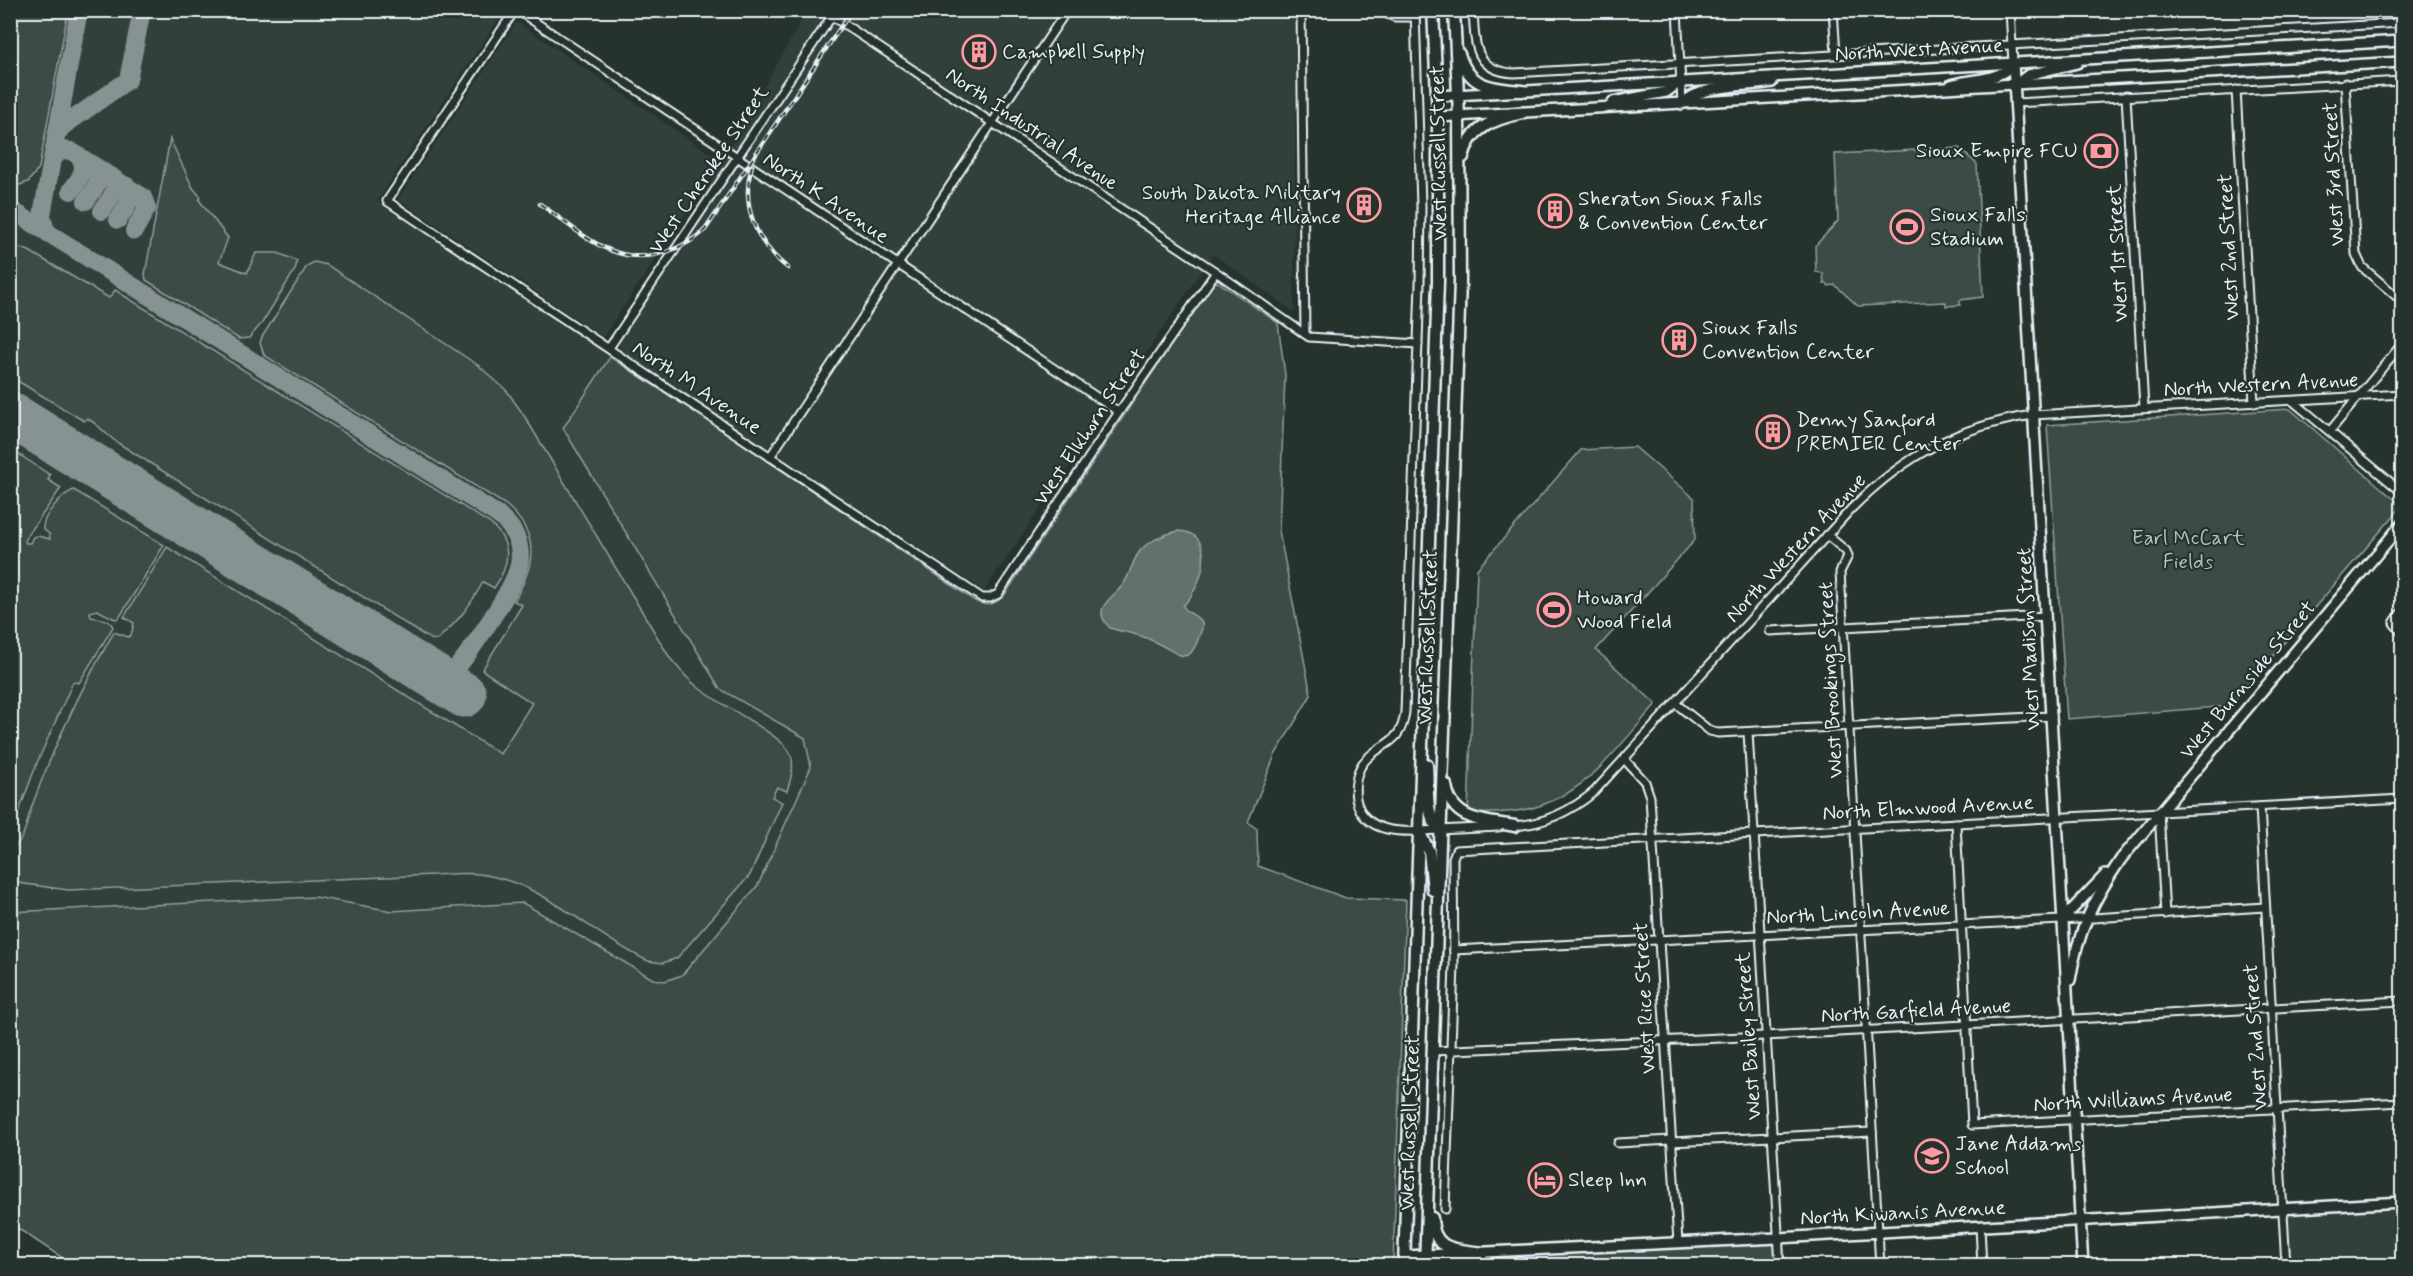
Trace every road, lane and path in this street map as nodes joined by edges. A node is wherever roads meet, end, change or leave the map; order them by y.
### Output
1 (516, 10) edge
2 (823, 10) edge
3 (1067, 10) edge
4 (1301, 10) edge
5 (1377, 10) edge
6 (1433, 10) edge
7 (1473, 10) edge
8 (1677, 10) edge
9 (1833, 10) edge
10 (2010, 10) edge
11 (1454, 11) edge
12 (834, 14) edge
13 (1415, 14) edge
14 (2403, 23) edge
15 (2403, 41) edge
16 (2012, 44) junction
17 (1836, 54) junction
18 (2088, 59) junction
19 (2403, 62) edge
20 (1680, 63) junction
21 (2013, 63) junction
22 (1486, 64) joint
23 (1798, 75) junction
24 (2403, 81) edge
25 (1680, 82) junction
26 (2345, 83) junction
27 (2015, 85) junction
28 (1937, 90) junction
29 (2236, 90) junction
30 (1522, 91) junction
31 (1458, 95) junction
32 (1437, 96) junction
33 (2126, 96) junction
34 (2016, 103) junction
35 (1682, 104) junction
36 (1599, 108) junction
37 (1522, 112) junction
38 (1459, 116) junction
39 (1438, 117) junction
40 (993, 123) junction
41 (737, 158) junction
42 (1460, 175) junction
43 (898, 266) junction
44 (1216, 272) junction
45 (2403, 301) edge
46 (1305, 334) junction
47 (1418, 344) junction
48 (2403, 344) edge
49 (609, 348) junction
50 (2403, 394) edge
51 (2358, 397) junction
52 (2293, 400) junction
53 (2254, 403) junction
54 (2144, 408) junction
55 (1119, 412) junction
56 (2034, 415) junction
57 (2330, 431) junction
58 (770, 457) junction
59 (2403, 492) edge
60 (2402, 526) edge
61 (1827, 536) junction
62 (990, 598) joint
63 (2403, 611) edge
64 (2046, 616) junction
65 (1843, 626) junction
66 (1770, 631) dead end
67 (2403, 633) edge
68 (1676, 703) junction
69 (2052, 716) junction
70 (1423, 717) junction
71 (1849, 727) junction
72 (1748, 732) junction
73 (1443, 746) junction
74 (1625, 760) junction
75 (2403, 799) edge
76 (2260, 807) junction
77 (2159, 812) junction
78 (2057, 818) junction
79 (1956, 823) junction
80 (1515, 826) junction
81 (1855, 829) junction
82 (1440, 830) junction
83 (1419, 831) junction
84 (1753, 834) junction
85 (1653, 840) junction
86 (1456, 850) joint
87 (2121, 859) junction
88 (2265, 907) junction
89 (2165, 914) junction
90 (2085, 918) junction
91 (2062, 920) junction
92 (1961, 924) junction
93 (1437, 929) junction
94 (1860, 930) junction
95 (1759, 935) junction
96 (1659, 940) junction
97 (1454, 950) junction
98 (2403, 1001) edge
99 (2067, 1003) junction
100 (2270, 1008) junction
101 (2068, 1019) junction
102 (1967, 1024) junction
103 (1866, 1031) junction
104 (1765, 1036) junction
105 (1664, 1040) junction
106 (1432, 1052) junction
107 (1451, 1052) junction
108 (2403, 1102) edge
109 (2277, 1109) junction
110 (2075, 1120) junction
111 (1872, 1132) junction
112 (1772, 1137) junction
113 (1671, 1141) junction
114 (1618, 1143) dead end
115 (1428, 1175) junction
116 (2403, 1202) edge
117 (1445, 1209) dead end
118 (2283, 1209) junction
119 (2081, 1220) junction
120 (1980, 1227) junction
121 (1878, 1232) junction
122 (1778, 1238) junction
123 (1677, 1243) junction
124 (1483, 1253) junction
125 (1404, 1261) edge
126 (1425, 1261) edge
127 (1445, 1266) edge
128 (1780, 1266) edge
129 (1880, 1266) edge
130 (1982, 1266) edge
131 (2083, 1266) edge
132 (2286, 1266) edge

1 - 41 street, North K Avenue
1 - 49 street, North M Avenue
2 - 12 street, North Industrial Avenue
3 - 40 street
4 - 46 street
5 - 13 street
6 - 32 highway, West Russell Street
7 - 22 street, West Russell Street
8 - 20 street
9 - 17 street
10 - 16 street, West Madison Street
11 - 30 highway
11 - 31 highway, West Russell Street
12 - 40 street, North Industrial Avenue
12 - 41 street, West Cherokee Street
13 - 47 street, West Russell Street
14 - 16 street, North West Avenue
15 - 18 main road, North West Avenue
16 - 17 street, North West Avenue
16 - 21 street, West Madison Street
17 - 20 street, North West Avenue
18 - 21 main road, North West Avenue
18 - 27 main road
19 - 27 main road, North West Avenue
20 - 22 street, North West Avenue
20 - 25 street
21 - 23 main road, North West Avenue
21 - 27 main road, West Madison Street
21 - 28 main road
23 - 25 main road, North West Avenue
23 - 35 main road
24 - 26 street
25 - 30 main road, North West Avenue
25 - 35 street
25 - 36 main road
26 - 29 street
26 - 45 street, West 3rd Street
27 - 28 main road, North West Avenue
27 - 34 main road, West Madison Street
28 - 35 main road, North West Avenue
29 - 33 street
29 - 53 street, West 2nd Street
30 - 31 main road, North West Avenue
31 - 32 main road, North West Avenue
31 - 38 highway, West Russell Street
32 - 39 highway, West Russell Street
33 - 34 street
33 - 54 street, West 1st Street
34 - 56 main road, West Madison Street
35 - 36 main road, North West Avenue
36 - 37 main road, North West Avenue
37 - 38 main road, North West Avenue
37 - 42 highway
38 - 39 main road, North West Avenue
38 - 42 highway, West Russell Street
39 - 70 highway, West Russell Street
40 - 43 street
40 - 44 street, North Industrial Avenue
41 - 43 street, North K Avenue
41 - 49 street, West Cherokee Street
42 - 73 highway, West Russell Street
43 - 55 street, North K Avenue
43 - 58 street
44 - 46 street, North Industrial Avenue
44 - 55 street, West Elkhorn Street
46 - 47 street, North Industrial Avenue
47 - 83 street, West Russell Street
48 - 51 street
49 - 58 street, North M Avenue
50 - 51 street, North Western Avenue
51 - 52 street, North Western Avenue
51 - 57 street
52 - 53 street, North Western Avenue
52 - 57 street
53 - 54 street, North Western Avenue
54 - 56 street, North Western Avenue
55 - 62 street, West Elkhorn Street
56 - 61 street, North Western Avenue
56 - 64 main road, West Madison Street
57 - 59 street
58 - 62 street, North M Avenue
60 - 77 main road, West Burnside Street
61 - 65 street, West Brookings Street
61 - 68 street, North Western Avenue
63 - 67 street
64 - 65 street
64 - 69 main road, West Madison Street
65 - 66 street
65 - 71 street, West Brookings Street
68 - 72 street
68 - 74 street, North Western Avenue
69 - 71 street
69 - 78 main road, West Madison Street
70 - 82 highway
70 - 83 highway, West Russell Street
71 - 72 street
71 - 81 street, West Brookings Street
72 - 84 street, West Bailey Street
73 - 80 highway
73 - 82 highway, West Russell Street
74 - 80 street, North Western Avenue
74 - 85 street, West Rice Street
75 - 76 street, North Elmwood Avenue
76 - 77 street, North Elmwood Avenue
76 - 88 street, West 2nd Street
77 - 78 street, North Elmwood Avenue
77 - 87 main road, West Burnside Street
77 - 89 street
78 - 79 street, North Elmwood Avenue
78 - 91 main road, West Madison Street
79 - 81 street, North Elmwood Avenue
79 - 92 street
80 - 82 street, North Western Avenue
81 - 84 street, North Elmwood Avenue
81 - 94 street, West Brookings Street
82 - 83 street, North Western Avenue
82 - 93 highway, West Russell Street
83 - 93 highway
83 - 125 highway, West Russell Street
84 - 85 street, North Elmwood Avenue
84 - 95 street, West Bailey Street
85 - 86 street, North Elmwood Avenue
85 - 96 street, West Rice Street
86 - 97 street, West Russell Street
87 - 90 main road, West Burnside Street
87 - 91 main road, West Burnside Street
88 - 89 street, North Lincoln Avenue
88 - 100 street, West 2nd Street
89 - 90 street, North Lincoln Avenue
90 - 91 street, North Lincoln Avenue
90 - 99 main road, West Burnside Street
91 - 92 street, North Lincoln Avenue
91 - 99 main road, West Madison Street
92 - 94 street, North Lincoln Avenue
92 - 102 street
93 - 106 highway, West Russell Street
94 - 95 street, North Lincoln Avenue
94 - 103 street, West Brookings Street
95 - 96 street, North Lincoln Avenue
95 - 104 street, West Bailey Street
96 - 97 street, North Lincoln Avenue
96 - 105 street, West Rice Street
97 - 107 street, West Russell Street
98 - 100 street, North Garfield Avenue
99 - 101 main road, West Madison Street
100 - 101 street, North Garfield Avenue
100 - 109 street, West 2nd Street
101 - 102 street, North Garfield Avenue
101 - 110 main road, West Madison Street
102 - 103 street, North Garfield Avenue
102 - 110 street, North Williams Avenue
103 - 104 street, North Garfield Avenue
103 - 111 street, West Brookings Street
104 - 105 street, North Garfield Avenue
104 - 112 street, West Bailey Street
105 - 107 street, North Garfield Avenue
105 - 113 street, West Rice Street
106 - 107 street, North Garfield Avenue
106 - 115 highway, West Russell Street
107 - 117 street, West Russell Street
108 - 109 street, North Williams Avenue
109 - 110 street, North Williams Avenue
109 - 118 street, West 2nd Street
110 - 119 main road, West Madison Street
111 - 112 street
111 - 121 street, West Brookings Street
112 - 113 street
112 - 122 street, West Bailey Street
113 - 114 street
113 - 123 street, West Rice Street
115 - 124 highway
115 - 126 highway, West Russell Street
116 - 118 main road, North Kiwanis Avenue
118 - 119 main road, North Kiwanis Avenue
118 - 132 street, West 2nd Street
119 - 120 main road, North Kiwanis Avenue
119 - 131 main road, West Madison Street
120 - 121 main road, North Kiwanis Avenue
120 - 130 street
121 - 122 main road, North Kiwanis Avenue
121 - 129 street, West Brookings Street
122 - 123 main road, North Kiwanis Avenue
122 - 128 street, West Bailey Street
123 - 124 main road, North Kiwanis Avenue
124 - 126 main road, North Kiwanis Avenue
124 - 127 highway
125 - 126 main road, North Kiwanis Avenue

